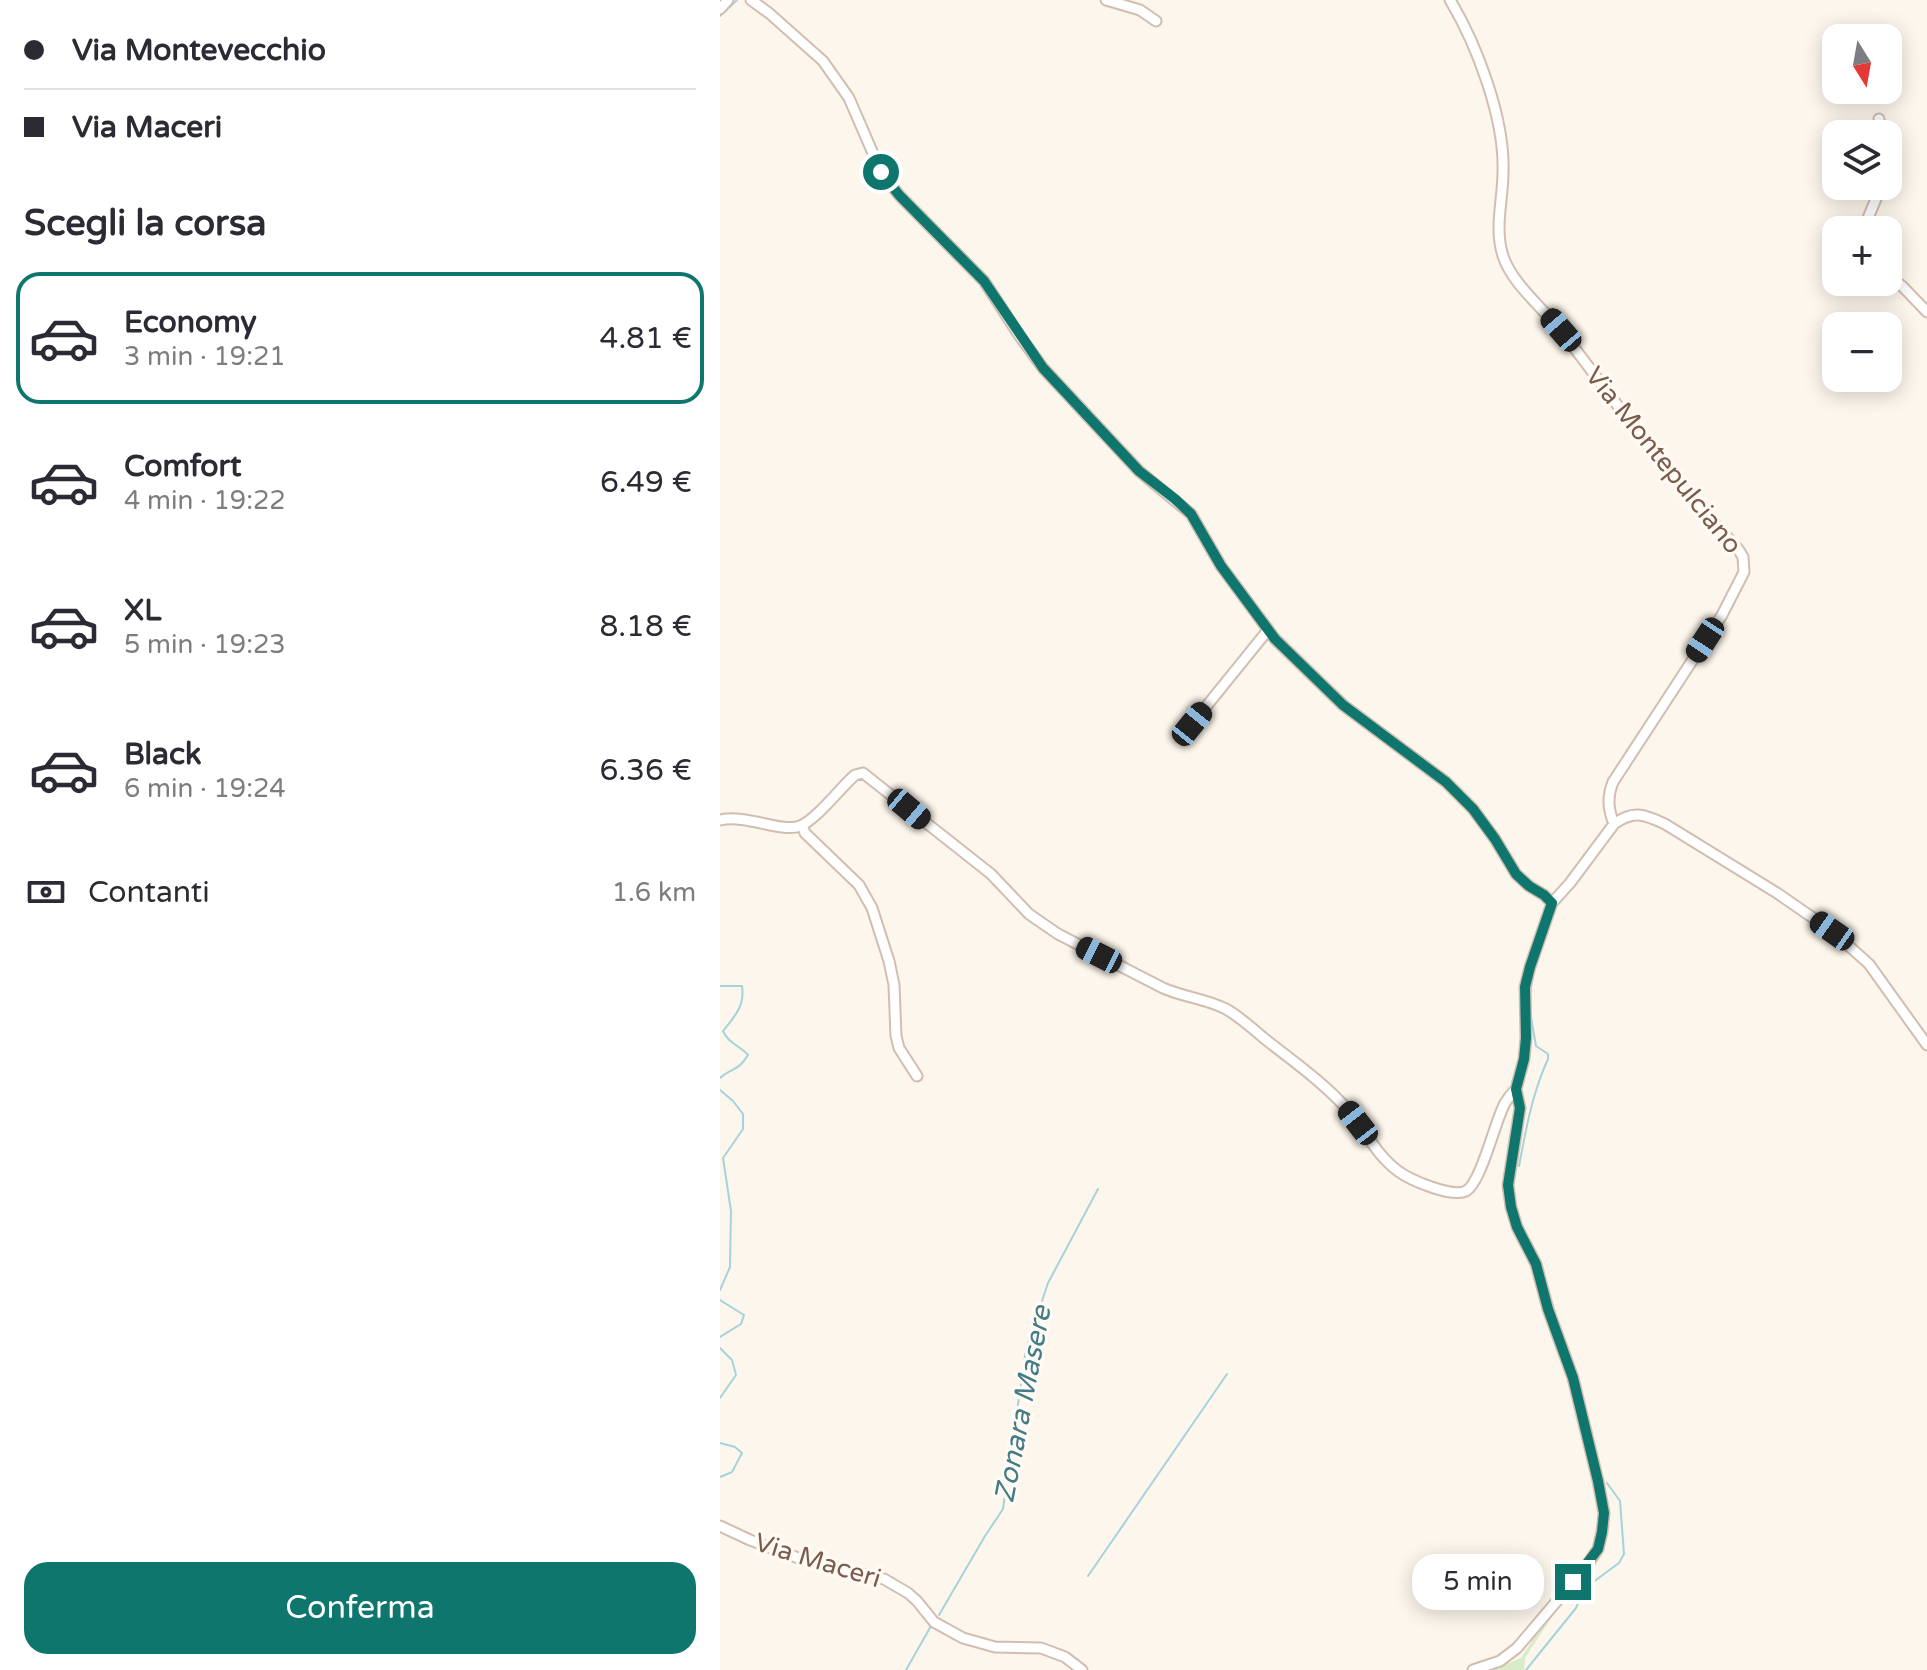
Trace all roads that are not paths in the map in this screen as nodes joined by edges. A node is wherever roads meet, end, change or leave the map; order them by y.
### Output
1 (728, 0) edge
2 (751, 0) edge
3 (1106, 0) edge
4 (1450, 0) edge
5 (720, 9) edge
6 (1156, 21) dead end
7 (1902, 286) edge
8 (1927, 312) edge
9 (1268, 630) junction
10 (1192, 724) dead end
11 (720, 820) edge
12 (1614, 824) junction
13 (802, 825) junction
14 (1552, 903) junction
15 (1927, 1045) edge
16 (917, 1076) dead end
17 (1516, 1089) junction
18 (720, 1526) edge
19 (1082, 1670) edge
20 (1473, 1670) edge

1 - 5 street
2 - 9 street
3 - 6 street
4 - 12 street, Via Montepulciano
7 - 8 street
9 - 10 street
9 - 14 street
11 - 13 street
12 - 14 street
12 - 15 street
13 - 16 street
13 - 17 street
14 - 17 street
17 - 20 street
18 - 19 street, Via Maceri

